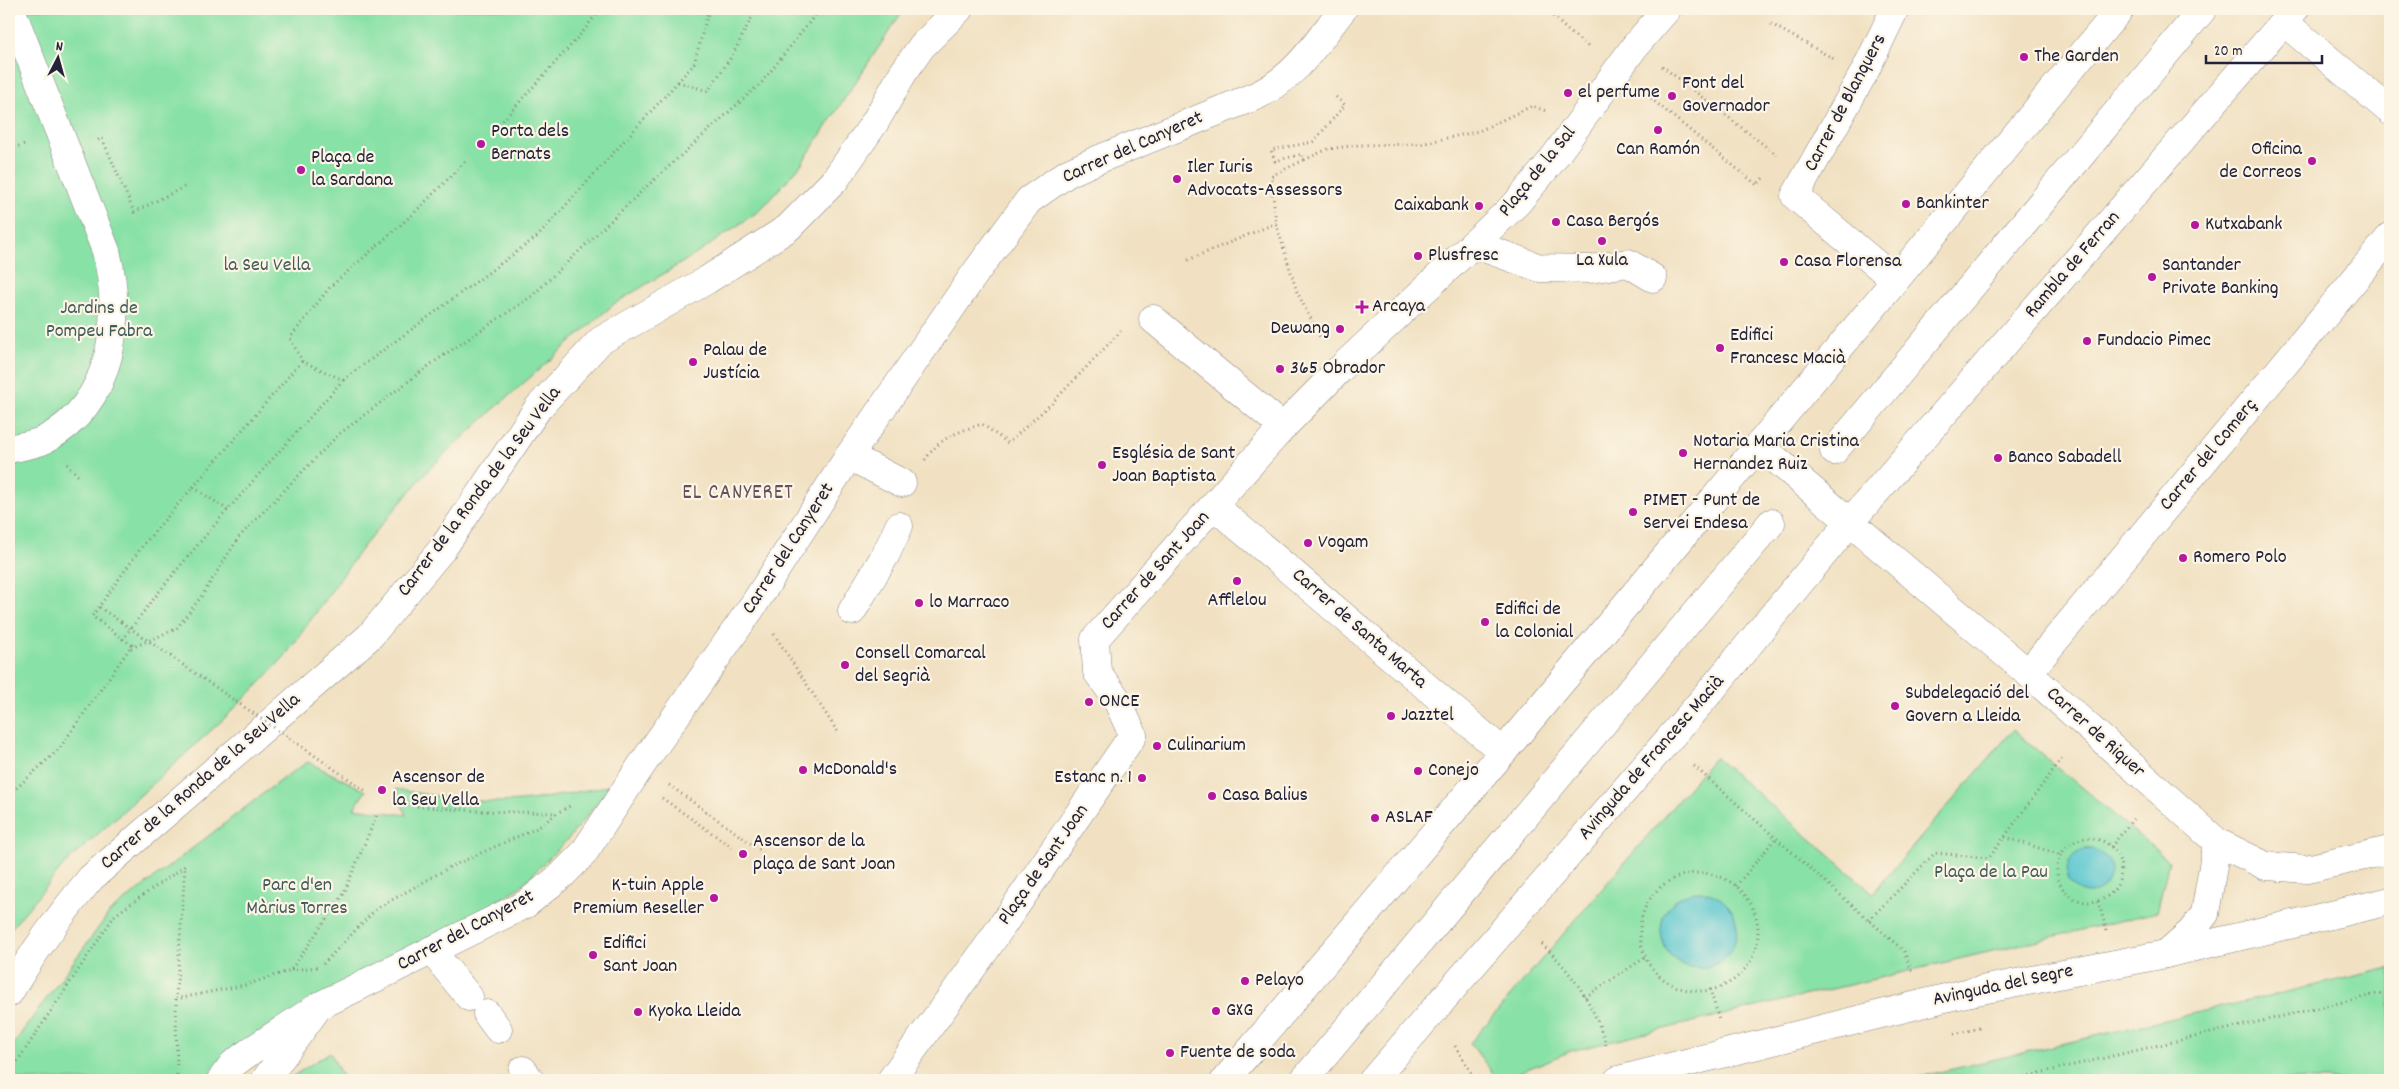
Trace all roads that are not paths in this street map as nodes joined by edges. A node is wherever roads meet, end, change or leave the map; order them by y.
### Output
1 (11, 9) edge
2 (959, 9) edge
3 (1343, 9) edge
4 (1667, 9) edge
5 (1895, 9) edge
6 (2120, 9) edge
7 (2203, 9) edge
8 (2290, 15) edge
9 (2390, 111) edge
10 (2390, 237) edge
11 (1473, 244) junction
12 (1653, 278) dead end
13 (1895, 280) junction
14 (1153, 319) road end
15 (1339, 370) joint
16 (1283, 427) junction
17 (1759, 445) junction
18 (9, 449) edge
19 (1834, 451) dead end
20 (849, 456) junction
21 (902, 483) road end
22 (1214, 506) junction
23 (1850, 522) junction
24 (1771, 523) dead end
25 (899, 526) dead end
26 (852, 612) dead end
27 (1096, 639) joint
28 (2028, 673) junction
29 (1503, 752) junction
30 (2217, 842) junction
31 (2390, 850) edge
32 (2390, 901) edge
33 (430, 950) junction
34 (2166, 954) junction
35 (9, 993) edge
36 (319, 1006) junction
37 (484, 1013) dead end
38 (221, 1080) edge
39 (265, 1080) edge
40 (891, 1080) edge
41 (1225, 1080) edge
42 (1304, 1080) edge
43 (1373, 1080) edge
44 (1618, 1080) edge

1 - 18 street
2 - 35 street, Carrer de la Ronda de la Seu Vella
3 - 20 street, Carrer del Canyeret
4 - 11 street, Plaça de la Sal
5 - 13 street, Carrer de Blanquers
6 - 13 street
7 - 19 street
8 - 9 street
8 - 23 street, Rambla de Ferran
10 - 28 street, Carrer del Comerç
11 - 12 street
11 - 15 street, Plaça de la Sal
13 - 17 street
14 - 16 street
15 - 16 street, Carrer de Sant Joan
16 - 22 street, Carrer de Sant Joan
17 - 23 street
17 - 29 street
20 - 21 street
20 - 33 street, Carrer del Canyeret
22 - 27 street, Carrer de Sant Joan
22 - 29 street, Carrer de Santa Marta
23 - 28 street, Carrer de Riquer
23 - 43 street, Avinguda de Francesc Macià
24 - 42 street
25 - 26 street
27 - 40 street, Plaça de Sant Joan
28 - 30 street, Carrer de Riquer
29 - 41 street
30 - 31 street
30 - 34 street
32 - 34 street, Avinguda del Segre
33 - 36 street, Carrer del Canyeret
33 - 37 street
34 - 44 street, Avinguda del Segre
36 - 38 street, Carrer del Canyeret
36 - 39 street

